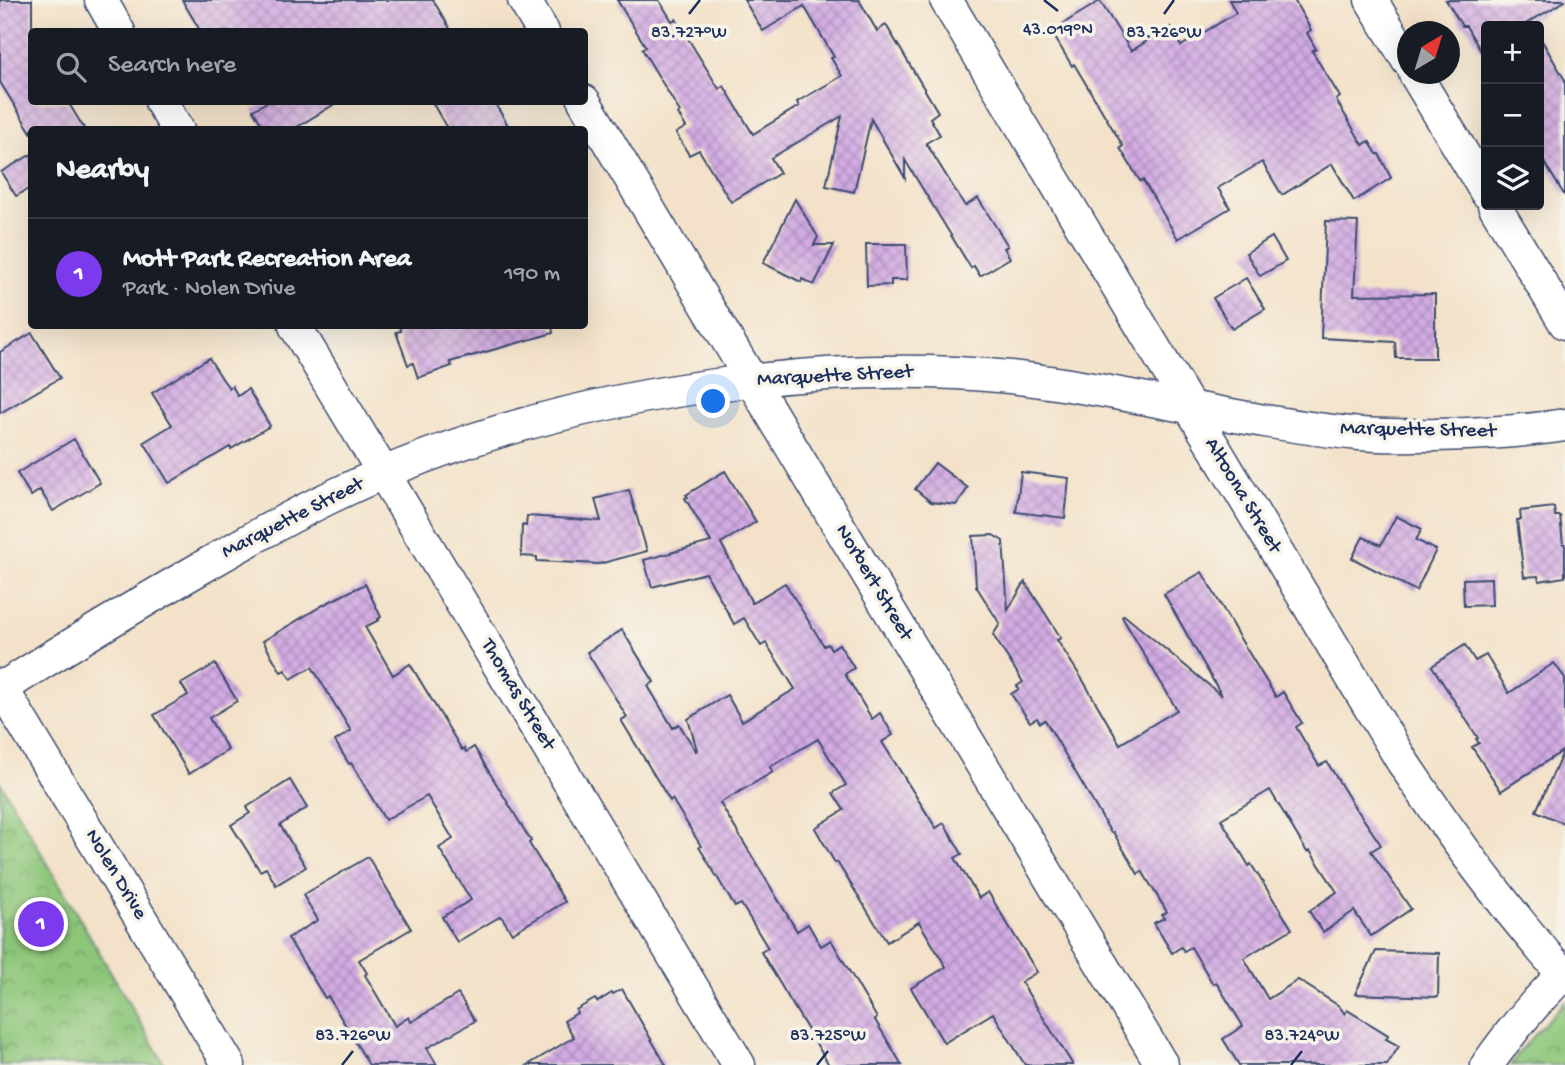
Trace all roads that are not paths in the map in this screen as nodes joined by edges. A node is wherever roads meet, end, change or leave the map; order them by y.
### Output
1 (101, 0) edge
2 (524, 0) edge
3 (946, 0) edge
4 (1371, 0) edge
5 (118, 28) edge
6 (541, 28) edge
7 (1397, 43) edge
8 (1421, 84) edge
9 (163, 105) edge
10 (586, 105) edge
11 (176, 126) edge
12 (1481, 184) edge
13 (1497, 210) edge
14 (1565, 323) edge
15 (297, 329) edge
16 (752, 380) junction
17 (1190, 408) junction
18 (1565, 425) edge
19 (383, 473) junction
20 (1, 686) edge
21 (1564, 974) edge
22 (229, 1065) edge
23 (739, 1065) edge
24 (1163, 1065) edge
25 (1487, 1065) edge

1 - 5 street
2 - 6 street
3 - 17 street, Altoona Street
4 - 7 street
8 - 12 street
9 - 11 street
10 - 16 street, Norbert Street
13 - 14 street
15 - 19 street, Thomas Street
16 - 17 street, Marquette Street
16 - 19 street, Marquette Street
16 - 24 street, Norbert Street
17 - 18 street, Marquette Street
17 - 21 street, Altoona Street
19 - 20 street, Marquette Street
19 - 23 street, Thomas Street
20 - 22 street, Nolen Drive
21 - 25 street

